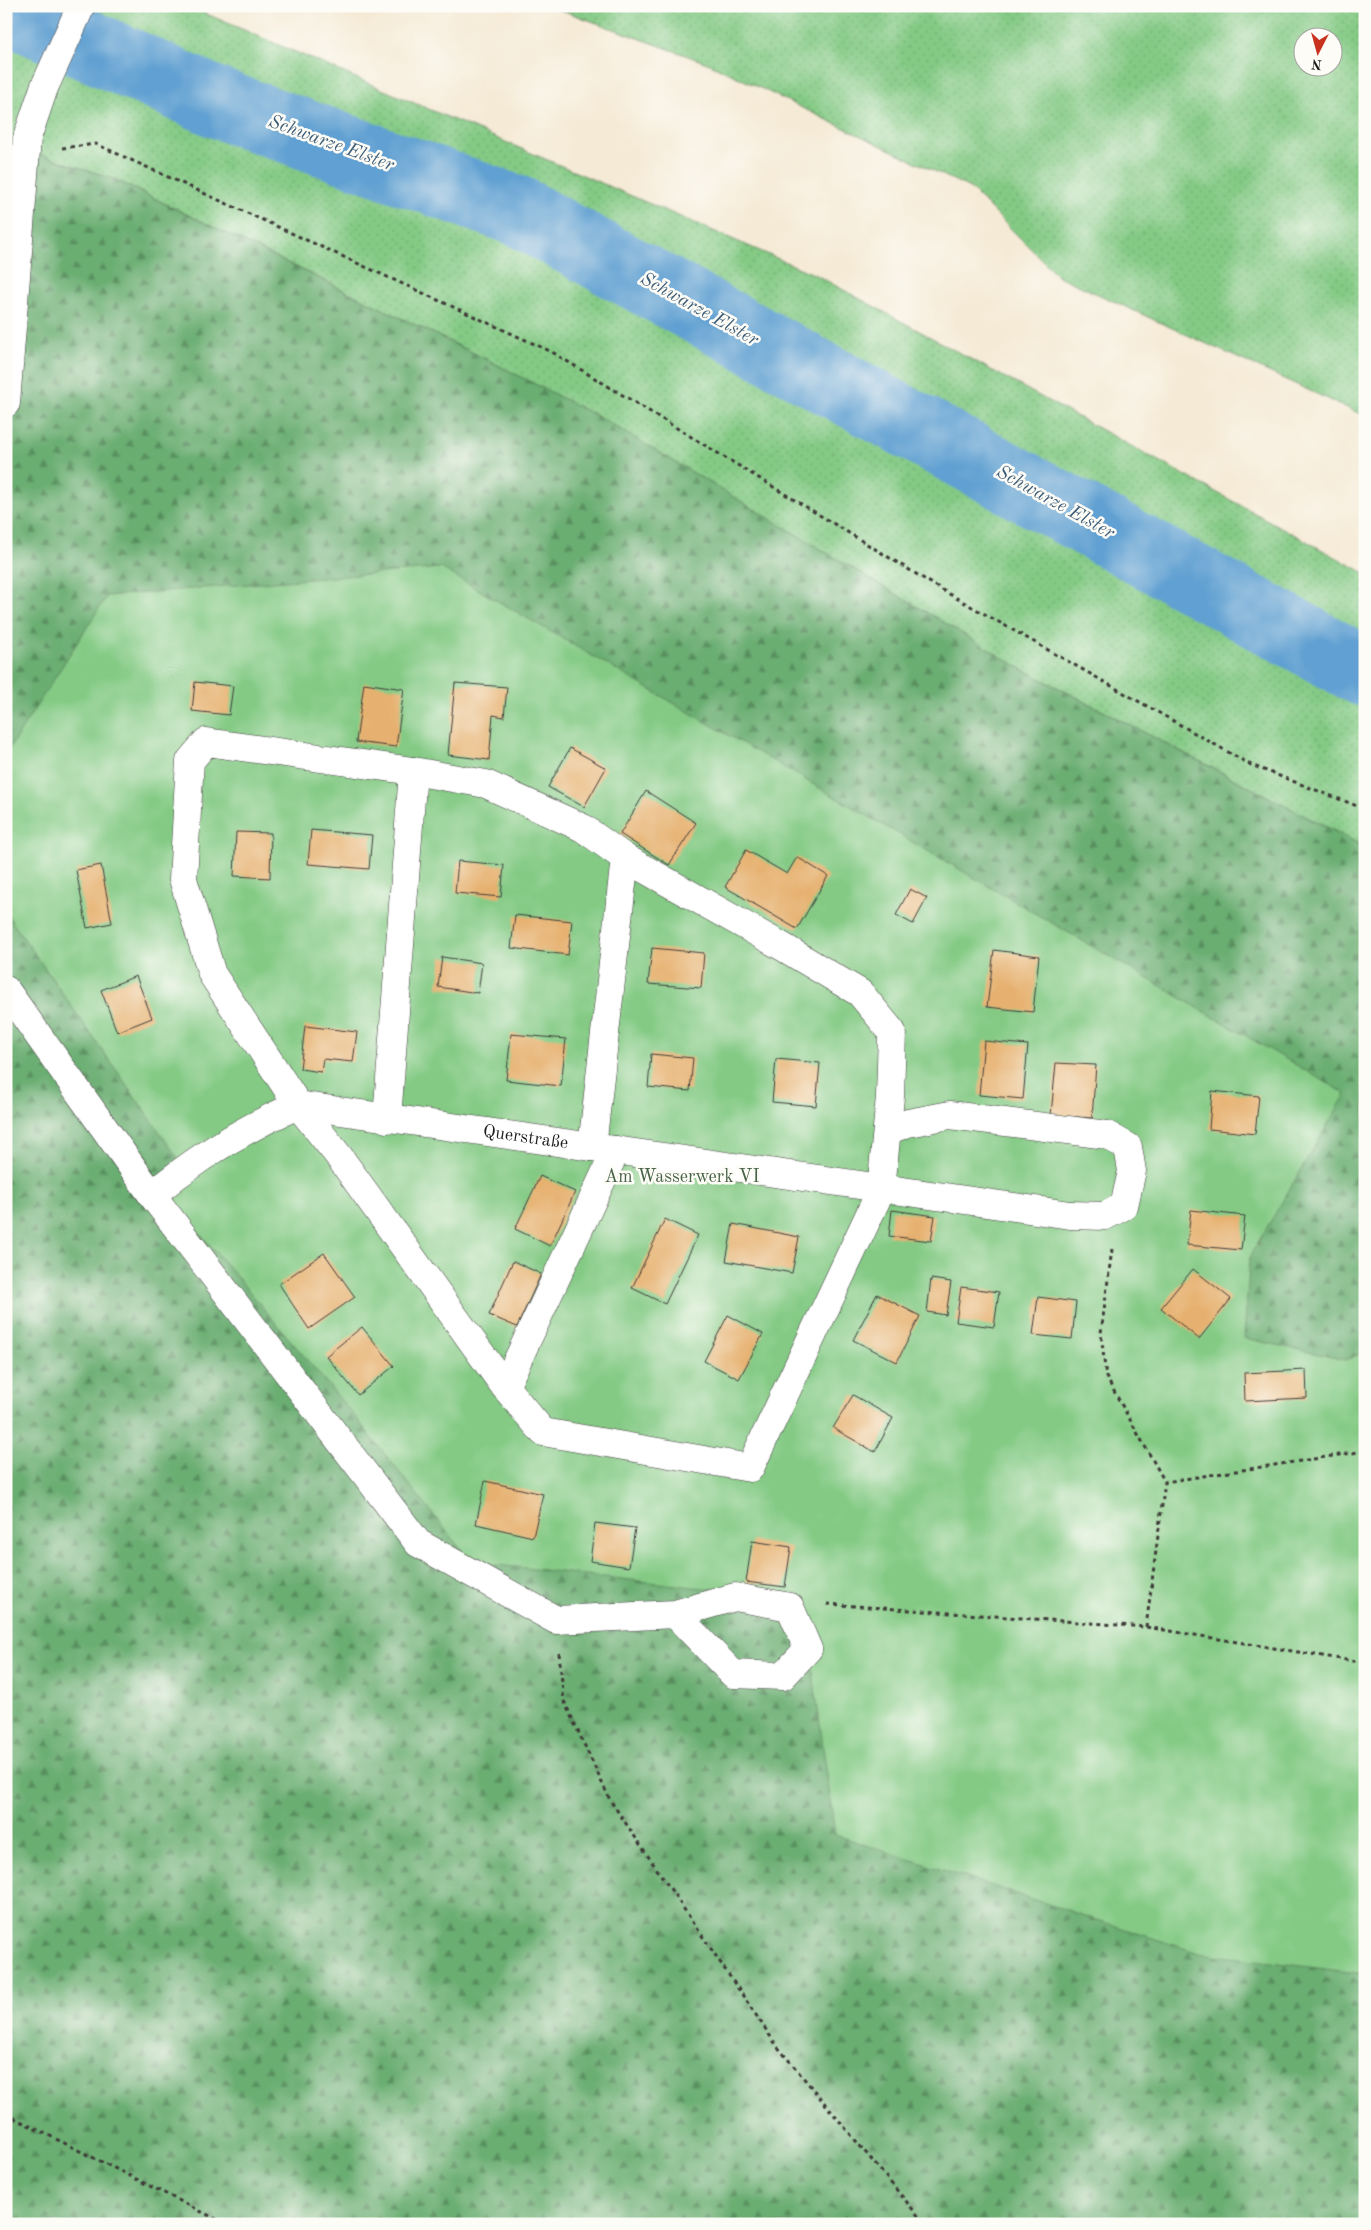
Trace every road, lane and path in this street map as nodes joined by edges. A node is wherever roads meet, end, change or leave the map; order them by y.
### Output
1 (81, 6) edge
2 (27, 138) junction
3 (6, 404) edge
4 (413, 771) junction
5 (1365, 809) edge
6 (625, 858) junction
7 (6, 990) edge
8 (298, 1105) junction
9 (387, 1119) junction
10 (887, 1131) junction
11 (604, 1148) junction
12 (881, 1190) junction
13 (152, 1195) junction
14 (1117, 1210) junction
15 (505, 1387) junction
16 (1365, 1452) edge
17 (1165, 1482) junction
18 (790, 1607) junction
19 (674, 1614) junction
20 (556, 1620) junction
21 (1146, 1627) junction
22 (1365, 1663) edge
23 (6, 2114) edge
24 (226, 2224) edge
25 (925, 2224) edge

1 - 2 lane
2 - 3 lane
2 - 5 path
4 - 6 lane
4 - 8 lane
4 - 9 lane
6 - 10 lane
6 - 11 lane
7 - 13 lane
8 - 9 lane, Querstraße
8 - 13 lane
8 - 15 lane
9 - 11 lane, Querstraße
10 - 12 lane
10 - 14 lane
11 - 12 lane, Querstraße
11 - 15 lane
12 - 14 lane, Querstraße
12 - 15 lane
13 - 20 lane
14 - 17 path
16 - 17 path
17 - 21 path
18 - 19 lane
18 - 19 lane
18 - 21 path
19 - 20 lane
20 - 25 path
21 - 22 path
23 - 24 path

